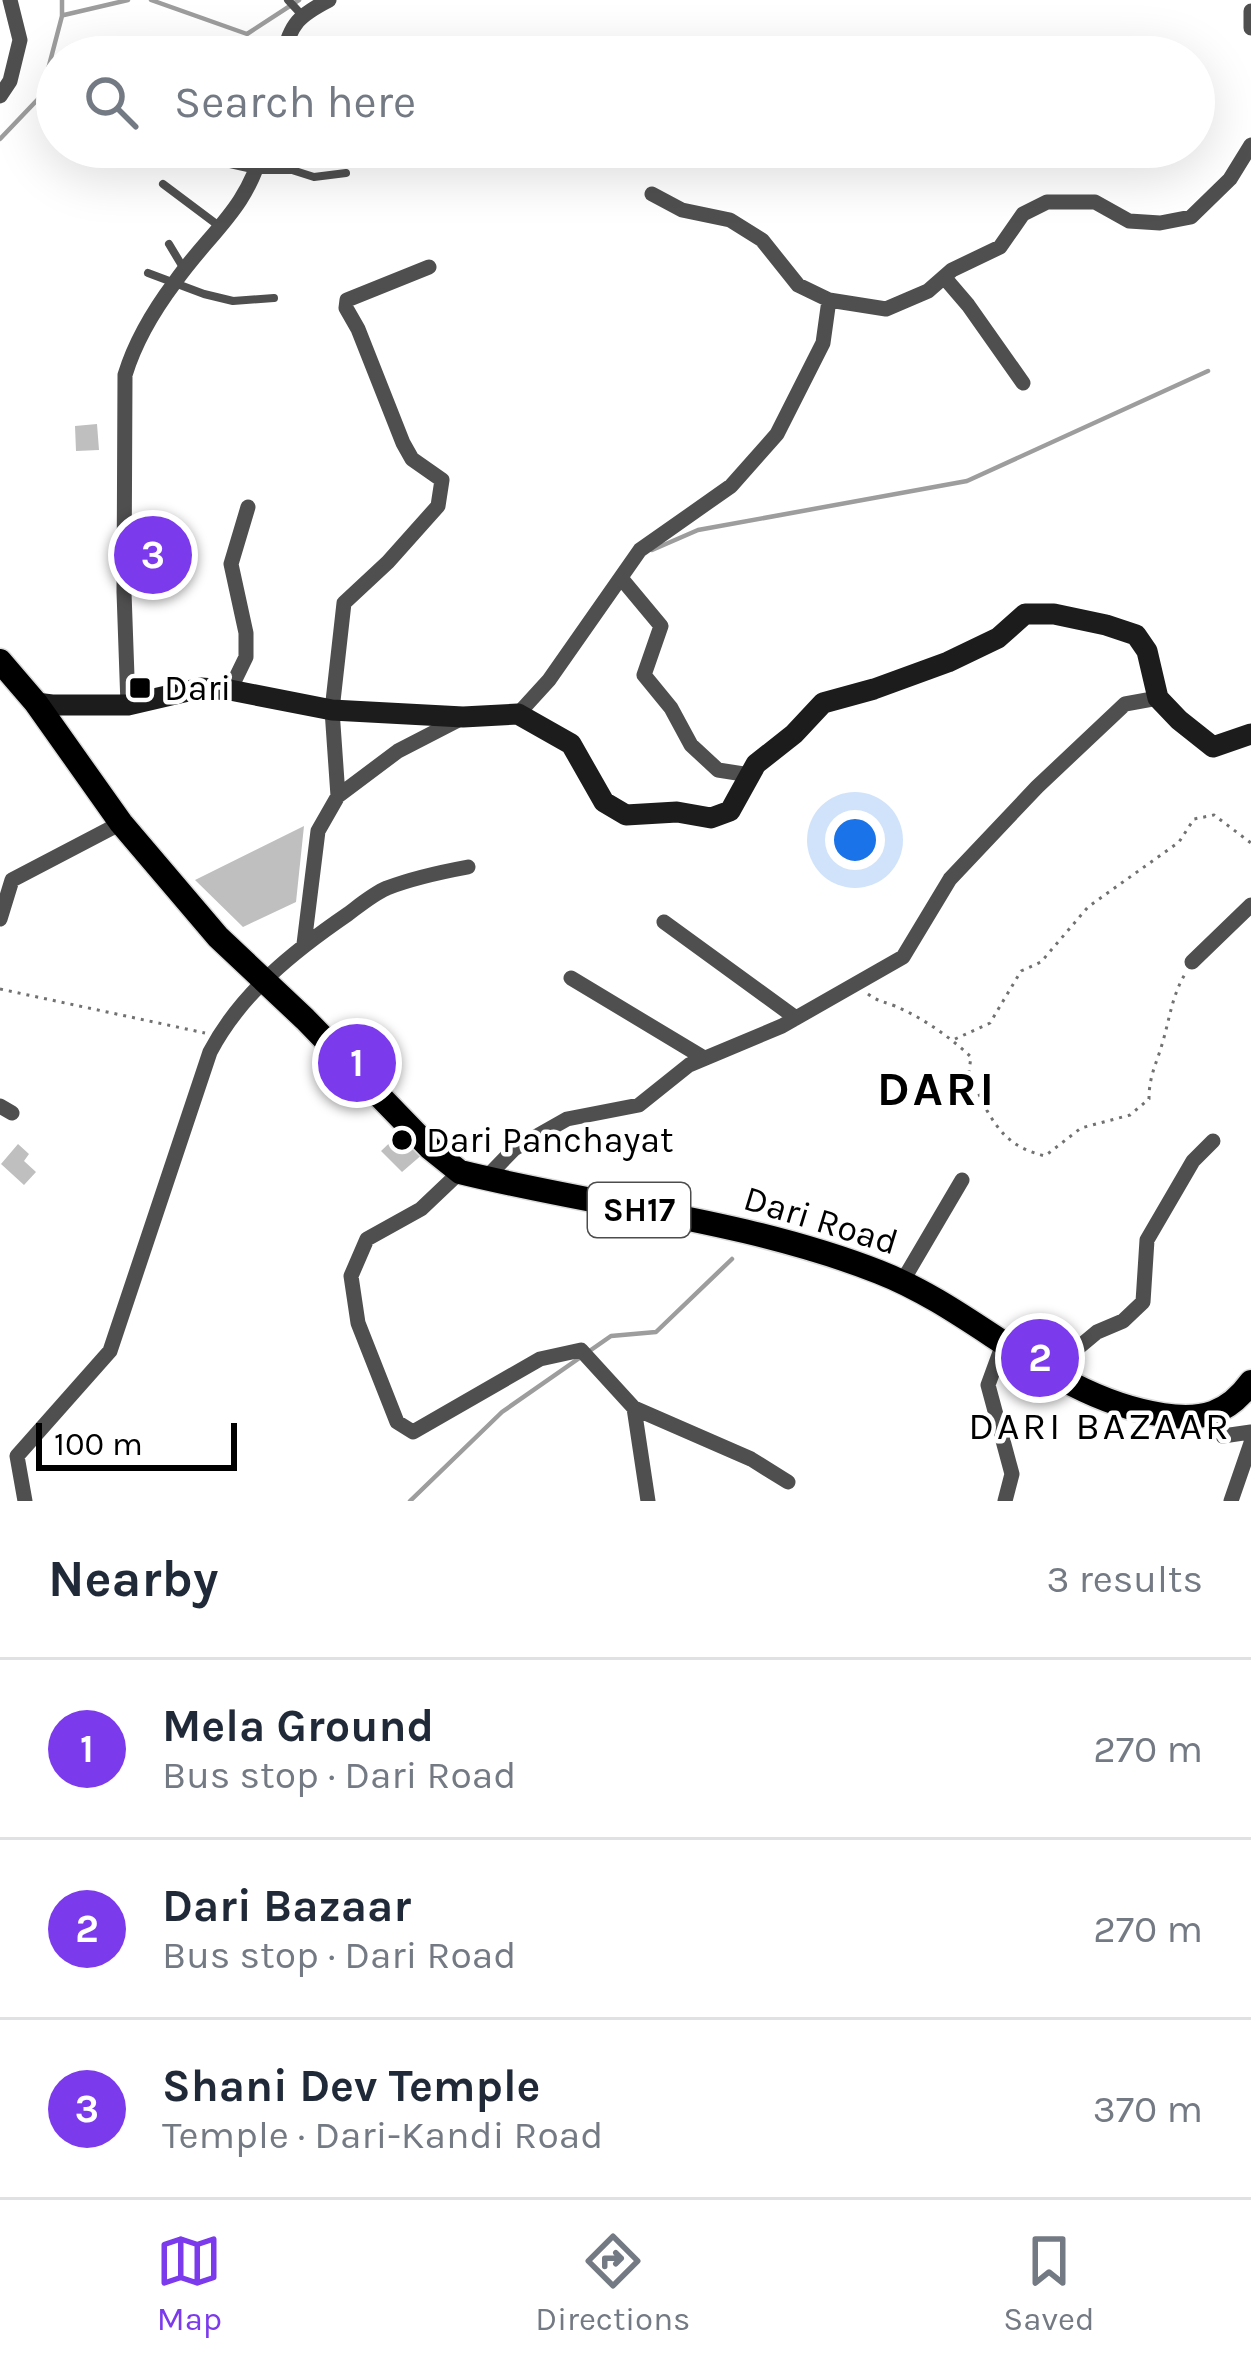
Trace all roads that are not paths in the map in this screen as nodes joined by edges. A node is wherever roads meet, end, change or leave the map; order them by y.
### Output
1 (10, 0) edge
2 (288, 0) edge
3 (329, 0) edge
4 (1251, 11) edge
5 (301, 14) junction
6 (1251, 28) edge
7 (291, 36) edge
8 (0, 96) edge
9 (1251, 145) edge
10 (248, 168) edge
11 (257, 170) junction
12 (346, 173) dead end
13 (163, 184) dead end
14 (652, 194) dead end
15 (220, 227) junction
16 (169, 244) dead end
17 (429, 267) dead end
18 (148, 273) dead end
19 (179, 276) junction
20 (944, 277) junction
21 (274, 298) dead end
22 (829, 300) junction
23 (1023, 383) dead end
24 (248, 507) dead end
25 (621, 578) junction
26 (0, 661) edge
27 (230, 690) junction
28 (1158, 698) junction
29 (36, 703) junction
30 (128, 704) junction
31 (332, 710) junction
32 (518, 714) junction
33 (463, 717) junction
34 (1251, 734) edge
35 (750, 775) junction
36 (338, 796) junction
37 (121, 823) junction
38 (468, 867) dead end
39 (1251, 905) edge
40 (0, 919) edge
41 (664, 922) dead end
42 (304, 944) junction
43 (1192, 962) road end
44 (572, 978) dead end
45 (263, 980) junction
46 (796, 1018) junction
47 (704, 1058) junction
48 (1213, 1141) dead end
49 (460, 1172) junction
50 (486, 1178) junction
51 (962, 1180) dead end
52 (902, 1282) junction
53 (1003, 1344) junction
54 (1049, 1372) junction
55 (1251, 1382) edge
56 (634, 1408) junction
57 (1213, 1414) junction
58 (1251, 1432) edge
59 (1251, 1443) edge
60 (788, 1482) dead end
61 (25, 1501) edge
62 (648, 1501) edge
63 (1006, 1501) edge
64 (1232, 1501) edge

1 - 8 street
2 - 5 lane
3 - 5 street
4 - 6 street
5 - 7 street
9 - 20 street
10 - 11 lane
11 - 12 lane
11 - 15 street
13 - 15 lane
14 - 22 street
15 - 19 street
16 - 19 lane
17 - 31 street
18 - 19 lane
19 - 21 lane
19 - 30 street
20 - 22 street
20 - 23 street
22 - 25 street
24 - 27 street
25 - 32 street
25 - 35 street
26 - 29 main road, SH17
27 - 30 street
27 - 31 street
28 - 34 street
28 - 35 street
28 - 46 street
29 - 30 street
29 - 37 main road, Dari Road / SH17
31 - 33 street
31 - 36 street
32 - 33 street
32 - 35 street
33 - 36 street
36 - 42 street
37 - 40 street
37 - 45 main road, Dari Road / SH17
38 - 42 street
39 - 43 street
41 - 46 street
42 - 45 street
44 - 47 street
45 - 49 main road, Dari Road / SH17
45 - 61 street
46 - 47 street
47 - 50 street
48 - 54 street
49 - 50 main road, Dari Road / SH17
49 - 56 street
50 - 52 main road, Dari Road / SH17
51 - 52 street
52 - 53 main road, Dari Road / SH17
53 - 54 main road, Dari Road / SH17
53 - 63 street
54 - 57 main road, Dari Road / SH17
55 - 57 main road
56 - 60 street
56 - 62 street
57 - 58 street
59 - 64 street

